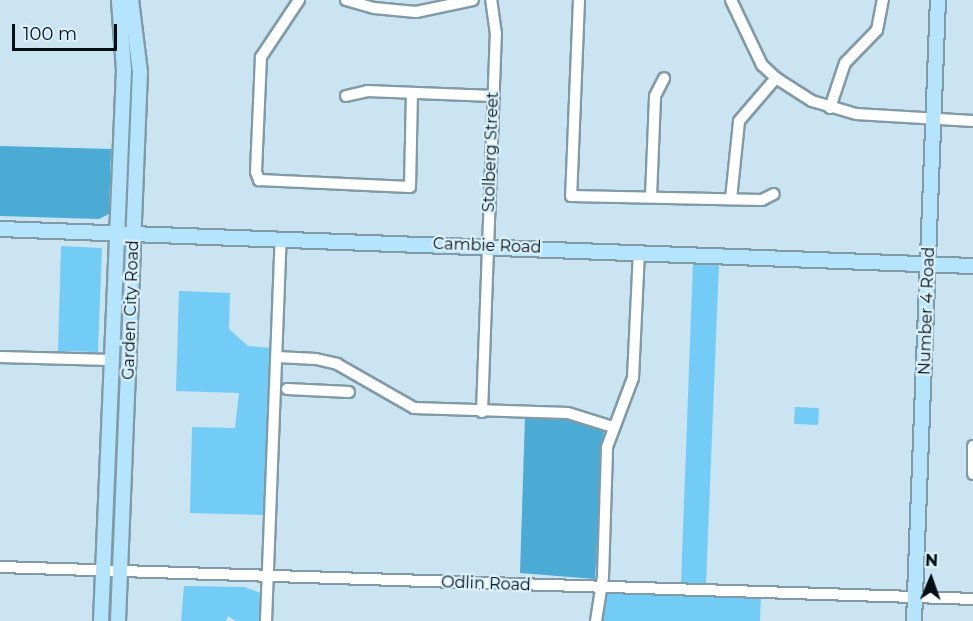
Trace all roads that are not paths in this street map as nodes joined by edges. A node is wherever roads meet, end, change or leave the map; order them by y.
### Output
1 (119, 0) edge
2 (130, 0) edge
3 (299, 0) edge
4 (346, 0) edge
5 (473, 0) edge
6 (490, 0) edge
7 (579, 0) edge
8 (731, 0) edge
9 (883, 0) edge
10 (938, 0) edge
11 (385, 5) edge
12 (664, 78) dead end
13 (776, 78) junction
14 (412, 93) junction
15 (346, 96) dead end
16 (493, 96) junction
17 (830, 108) junction
18 (933, 120) junction
19 (973, 121) edge
20 (774, 194) dead end
21 (651, 197) junction
22 (731, 199) junction
23 (0, 229) edge
24 (117, 232) junction
25 (134, 233) junction
26 (281, 239) junction
27 (489, 246) junction
28 (639, 252) junction
29 (928, 264) junction
30 (973, 266) edge
31 (0, 357) edge
32 (276, 357) junction
33 (111, 360) junction
34 (287, 389) dead end
35 (349, 392) dead end
36 (482, 412) junction
37 (613, 428) junction
38 (973, 446) edge
39 (973, 474) edge
40 (0, 567) edge
41 (102, 572) junction
42 (120, 572) junction
43 (268, 577) junction
44 (599, 587) junction
45 (915, 598) junction
46 (973, 599) edge
47 (101, 621) edge
48 (118, 621) edge
49 (266, 621) edge
50 (596, 621) edge
51 (914, 621) edge

1 - 24 main road, Garden City Road
2 - 25 main road, Garden City Road
3 - 14 street
4 - 11 street
5 - 11 street
6 - 16 street, Stolberg Street
7 - 21 street
8 - 13 street
9 - 17 street
10 - 18 main road, Number 4 Road
12 - 21 street
13 - 17 street
13 - 22 street
14 - 15 street
14 - 16 street
16 - 27 street, Stolberg Street
17 - 18 street
18 - 19 street
18 - 29 main road, Number 4 Road
20 - 22 street
21 - 22 street
23 - 24 main road, Cambie Road
24 - 25 main road, Cambie Road
24 - 33 main road, Garden City Road
25 - 26 main road, Cambie Road
25 - 42 main road, Garden City Road
26 - 27 main road, Cambie Road
26 - 32 street
27 - 28 main road, Cambie Road
27 - 36 street, Stolberg Street
28 - 29 main road, Cambie Road
28 - 37 street
29 - 30 main road, Cambie Road
29 - 45 main road, Number 4 Road
31 - 33 street
32 - 36 street
32 - 43 street
33 - 41 main road, Garden City Road
34 - 35 street
36 - 37 street
37 - 44 street
38 - 39 street
40 - 41 street, Odlin Road
41 - 42 street, Odlin Road
41 - 47 main road, Garden City Road
42 - 43 street, Odlin Road
42 - 48 main road, Garden City Road
43 - 44 street, Odlin Road
43 - 49 street
44 - 45 street, Odlin Road
44 - 50 street
45 - 46 street, Odlin Road
45 - 51 main road, Number 4 Road

